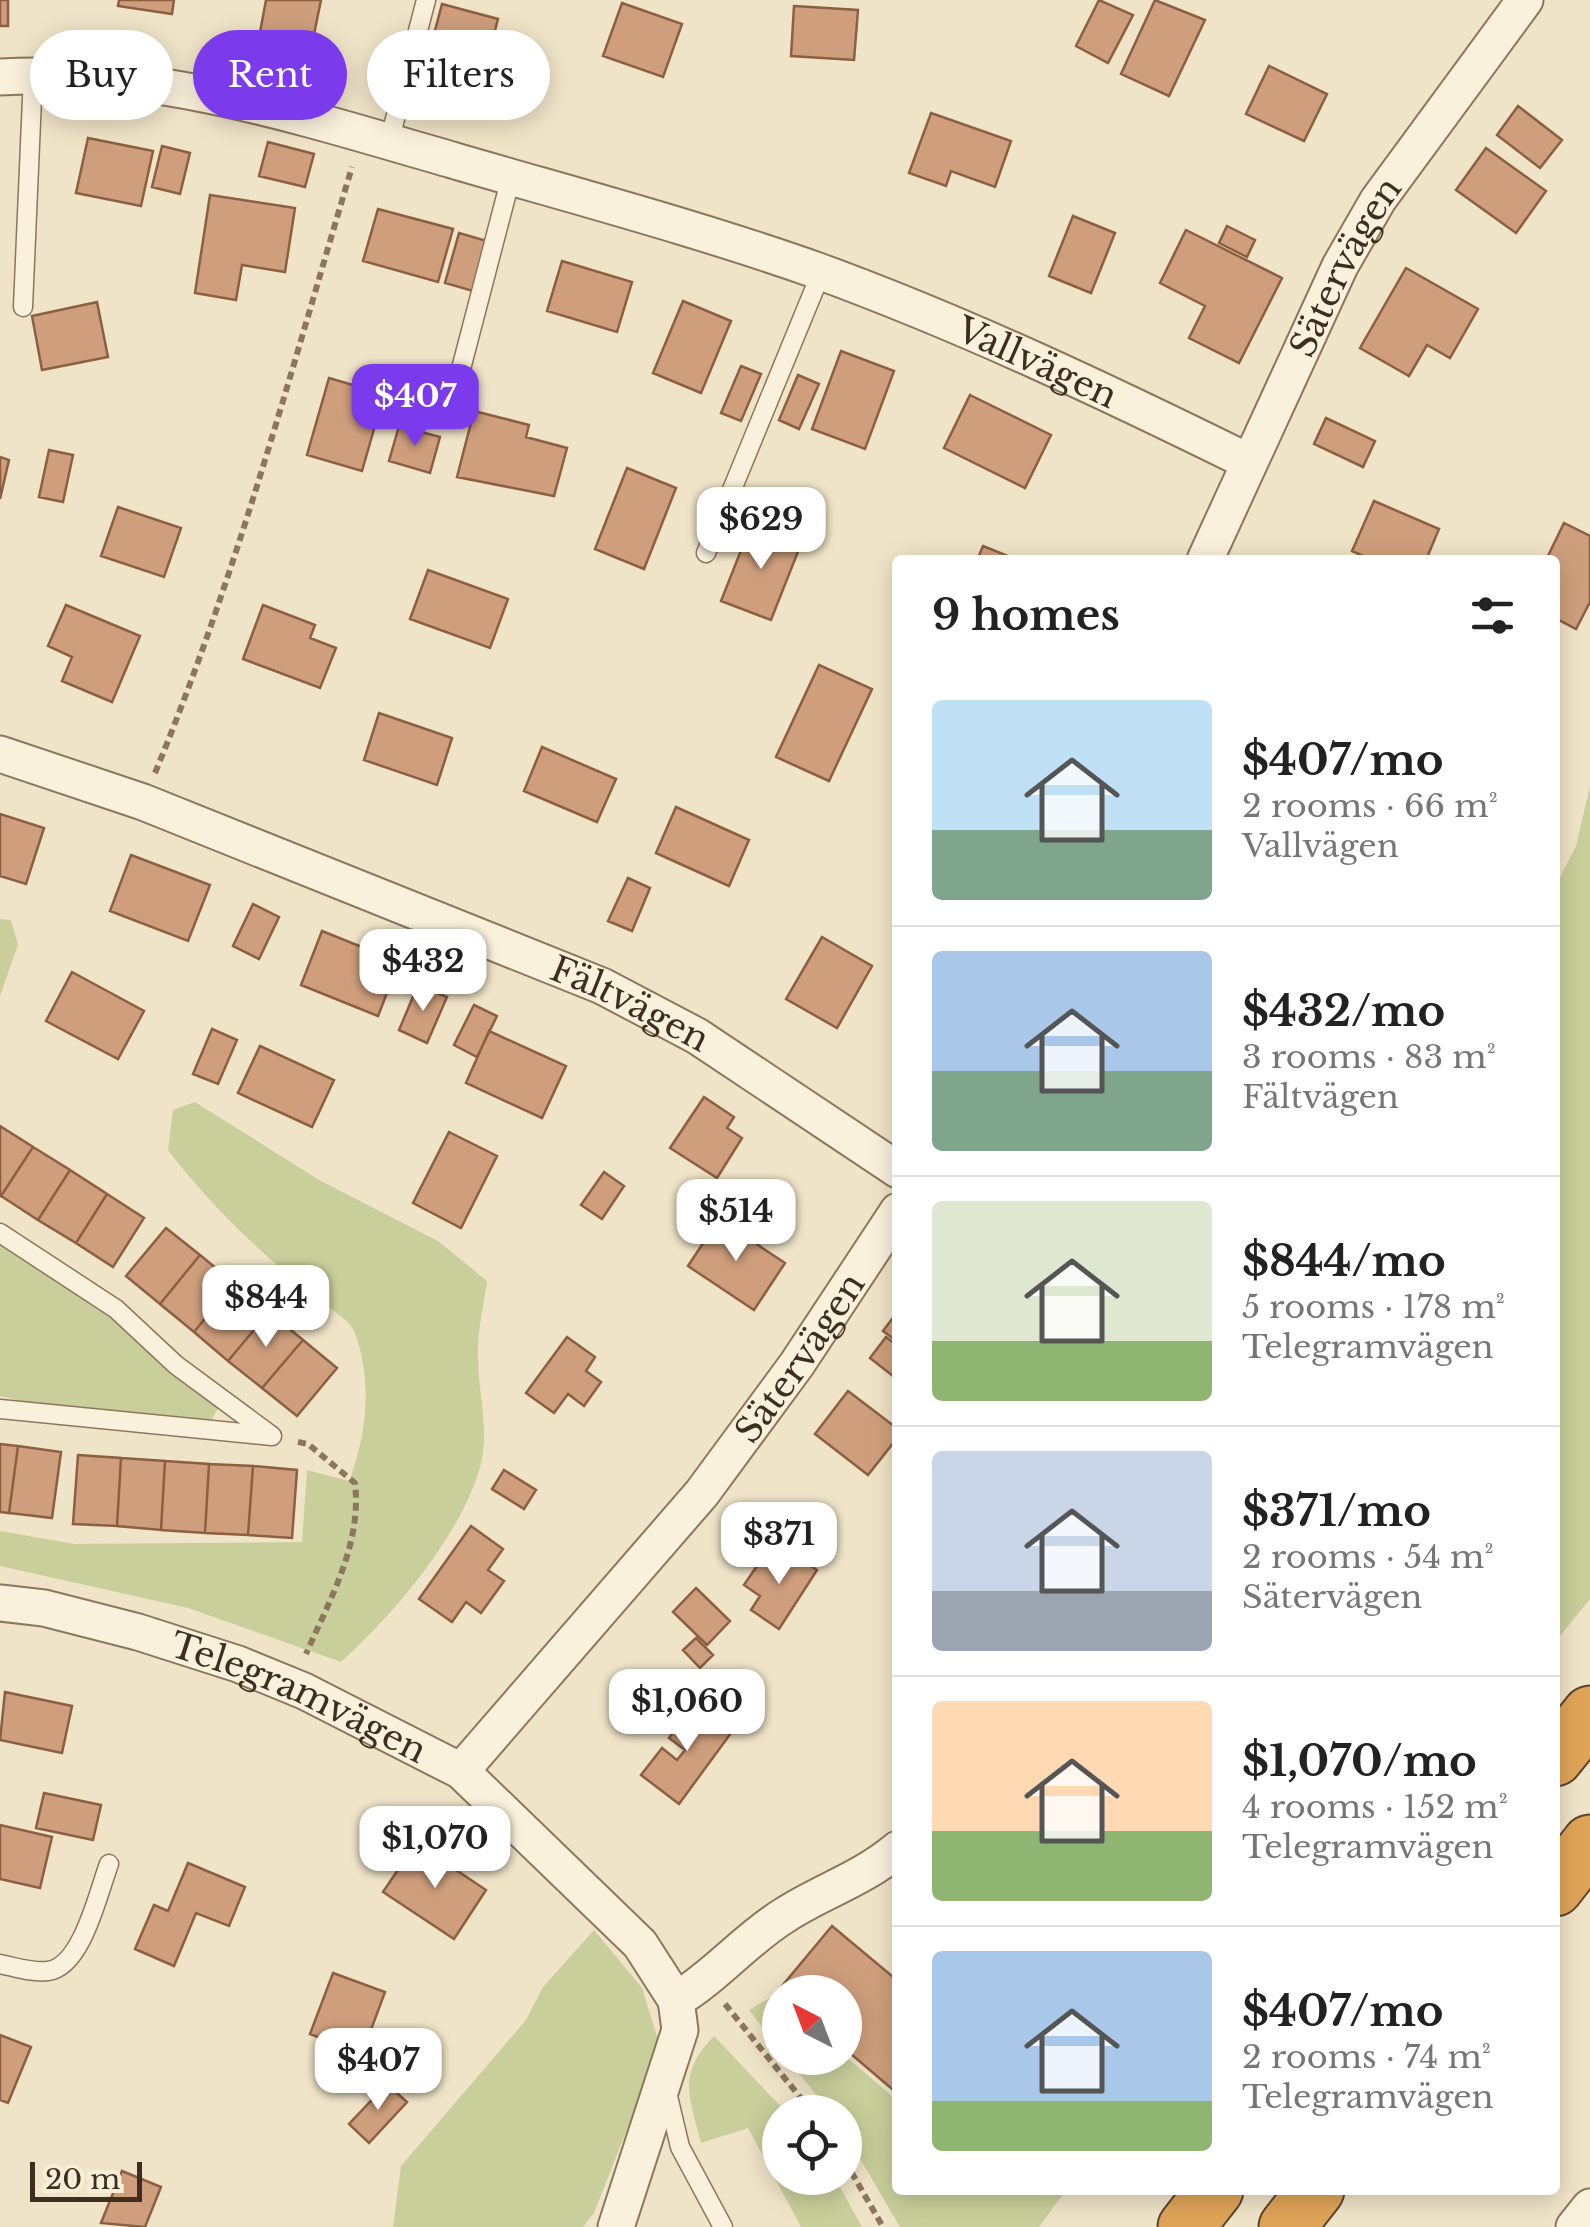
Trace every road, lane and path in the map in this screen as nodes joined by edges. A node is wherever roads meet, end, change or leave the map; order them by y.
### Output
1 (426, 0) edge
2 (1525, 0) edge
3 (17, 76) edge
4 (375, 138) junction
5 (511, 177) junction
6 (821, 272) junction
7 (23, 306) dead end
8 (456, 388) dead end
9 (1249, 462) junction
10 (706, 553) dead end
11 (1207, 555) edge
12 (0, 754) edge
13 (143, 802) junction
14 (892, 1166) edge
15 (892, 1219) edge
16 (0, 1233) edge
17 (0, 1408) edge
18 (292, 1441) dead end
19 (0, 1604) edge
20 (301, 1664) dead end
21 (1590, 1714) edge
22 (1560, 1752) edge
23 (461, 1772) junction
24 (1590, 1843) edge
25 (892, 1853) edge
26 (108, 1864) dead end
27 (1560, 1882) edge
28 (0, 1964) edge
29 (706, 1982) junction
30 (676, 2000) junction
31 (665, 2082) junction
32 (798, 2095) edge
33 (862, 2191) edge
34 (1211, 2195) edge
35 (1312, 2195) edge
36 (1590, 2207) edge
37 (616, 2227) edge
38 (723, 2227) edge
39 (883, 2227) edge
40 (1186, 2227) edge
41 (1287, 2227) edge
42 (1574, 2227) edge

1 - 4 lane
2 - 9 street, Sätervägen
3 - 4 street, Vallvägen
3 - 7 lane, Vallvägen
4 - 5 street, Vallvägen
4 - 13 path
5 - 6 street, Vallvägen
5 - 8 lane
6 - 9 street, Vallvägen
6 - 10 lane
9 - 11 street, Sätervägen
12 - 13 street, Fältvägen
13 - 14 street, Fältvägen
15 - 23 street, Sätervägen
16 - 17 lane
18 - 20 path
19 - 23 street, Telegramvägen
21 - 22 highway
23 - 30 street, Telegramvägen
24 - 27 highway
25 - 29 street
26 - 28 lane
29 - 30 street
29 - 32 path
30 - 31 street
31 - 37 street
31 - 38 lane
33 - 39 path
34 - 40 highway
35 - 41 highway
36 - 42 street

